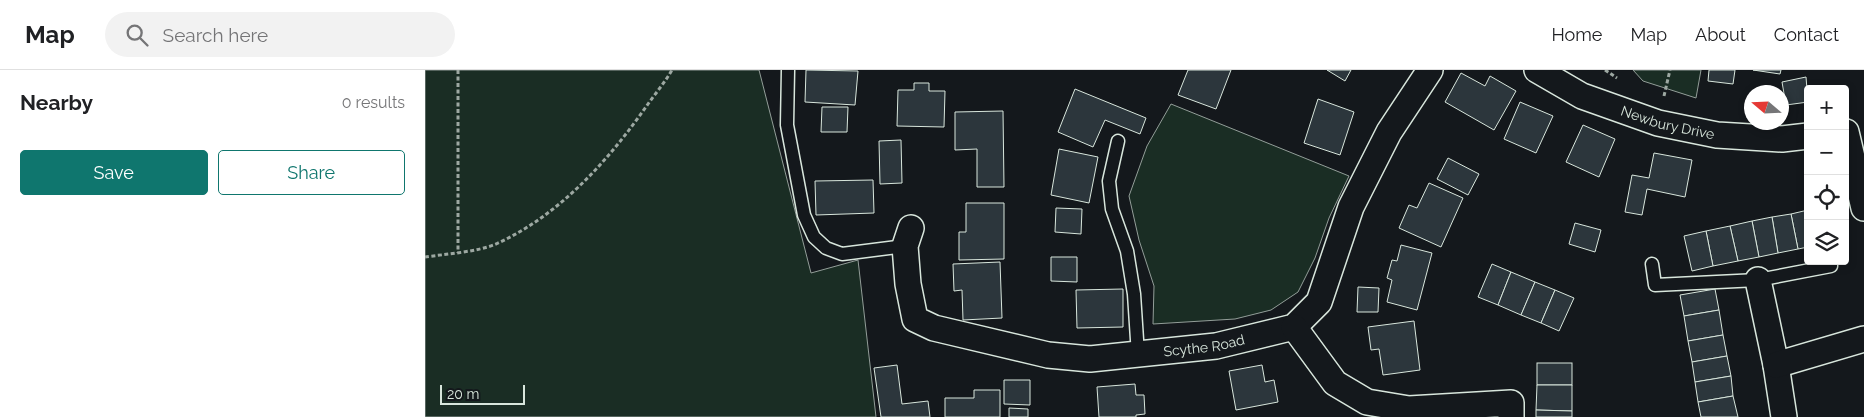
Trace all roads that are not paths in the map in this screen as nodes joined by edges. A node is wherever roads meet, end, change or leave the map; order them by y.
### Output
1 (788, 70) edge
2 (1430, 70) edge
3 (1537, 70) edge
4 (1852, 130) edge
5 (1804, 136) edge
6 (1118, 141) dead end
7 (1864, 208) edge
8 (908, 237) joint
9 (1652, 264) dead end
10 (1831, 266) dead end
11 (1758, 280) junction
12 (1294, 327) junction
13 (1864, 339) edge
14 (1138, 354) junction
15 (1776, 365) junction
16 (1511, 417) edge
17 (1784, 417) edge

1 - 8 lane
2 - 12 street
3 - 5 street, Newbury Drive
4 - 7 street
6 - 14 lane
8 - 14 street, Scythe Road
9 - 11 lane
10 - 11 lane
11 - 15 street
12 - 14 street, Scythe Road
12 - 16 street
13 - 15 street
15 - 17 street

